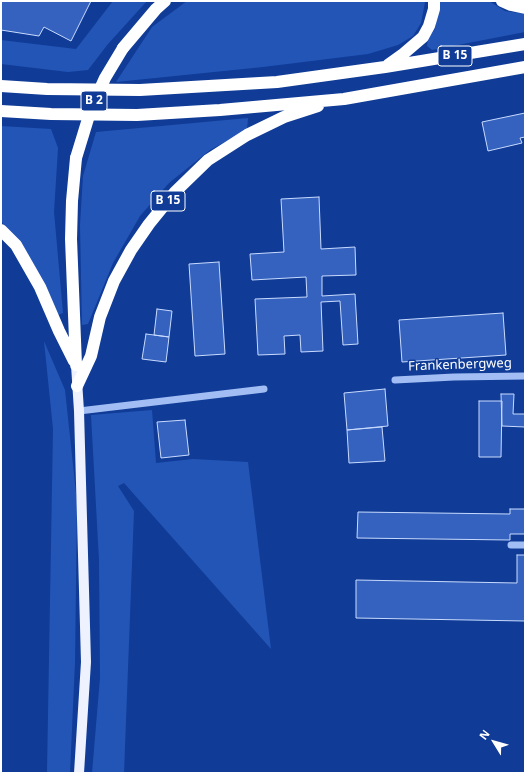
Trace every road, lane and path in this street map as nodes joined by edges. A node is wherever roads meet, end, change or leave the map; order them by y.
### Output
1 (166, 1) edge
2 (434, 1) edge
3 (502, 1) edge
4 (525, 8) edge
5 (525, 44) edge
6 (385, 67) junction
7 (525, 67) edge
8 (1, 86) edge
9 (344, 99) junction
10 (1, 111) edge
11 (1, 230) edge
12 (76, 365) junction
13 (525, 376) edge
14 (395, 380) dead end
15 (78, 386) junction
16 (264, 389) dead end
17 (79, 411) junction
18 (511, 545) dead end
19 (525, 545) edge
20 (79, 773) edge

1 - 12 highway, B 2, bridge
2 - 6 highway, B 15
3 - 4 highway
5 - 6 highway, B 15
6 - 8 highway, B 15
7 - 9 highway, B 15
9 - 10 highway, B 15
9 - 15 highway, B 15
11 - 12 highway
12 - 15 main road
13 - 14 street, Frankenbergweg
15 - 17 main road
16 - 17 street
17 - 20 main road
18 - 19 street

